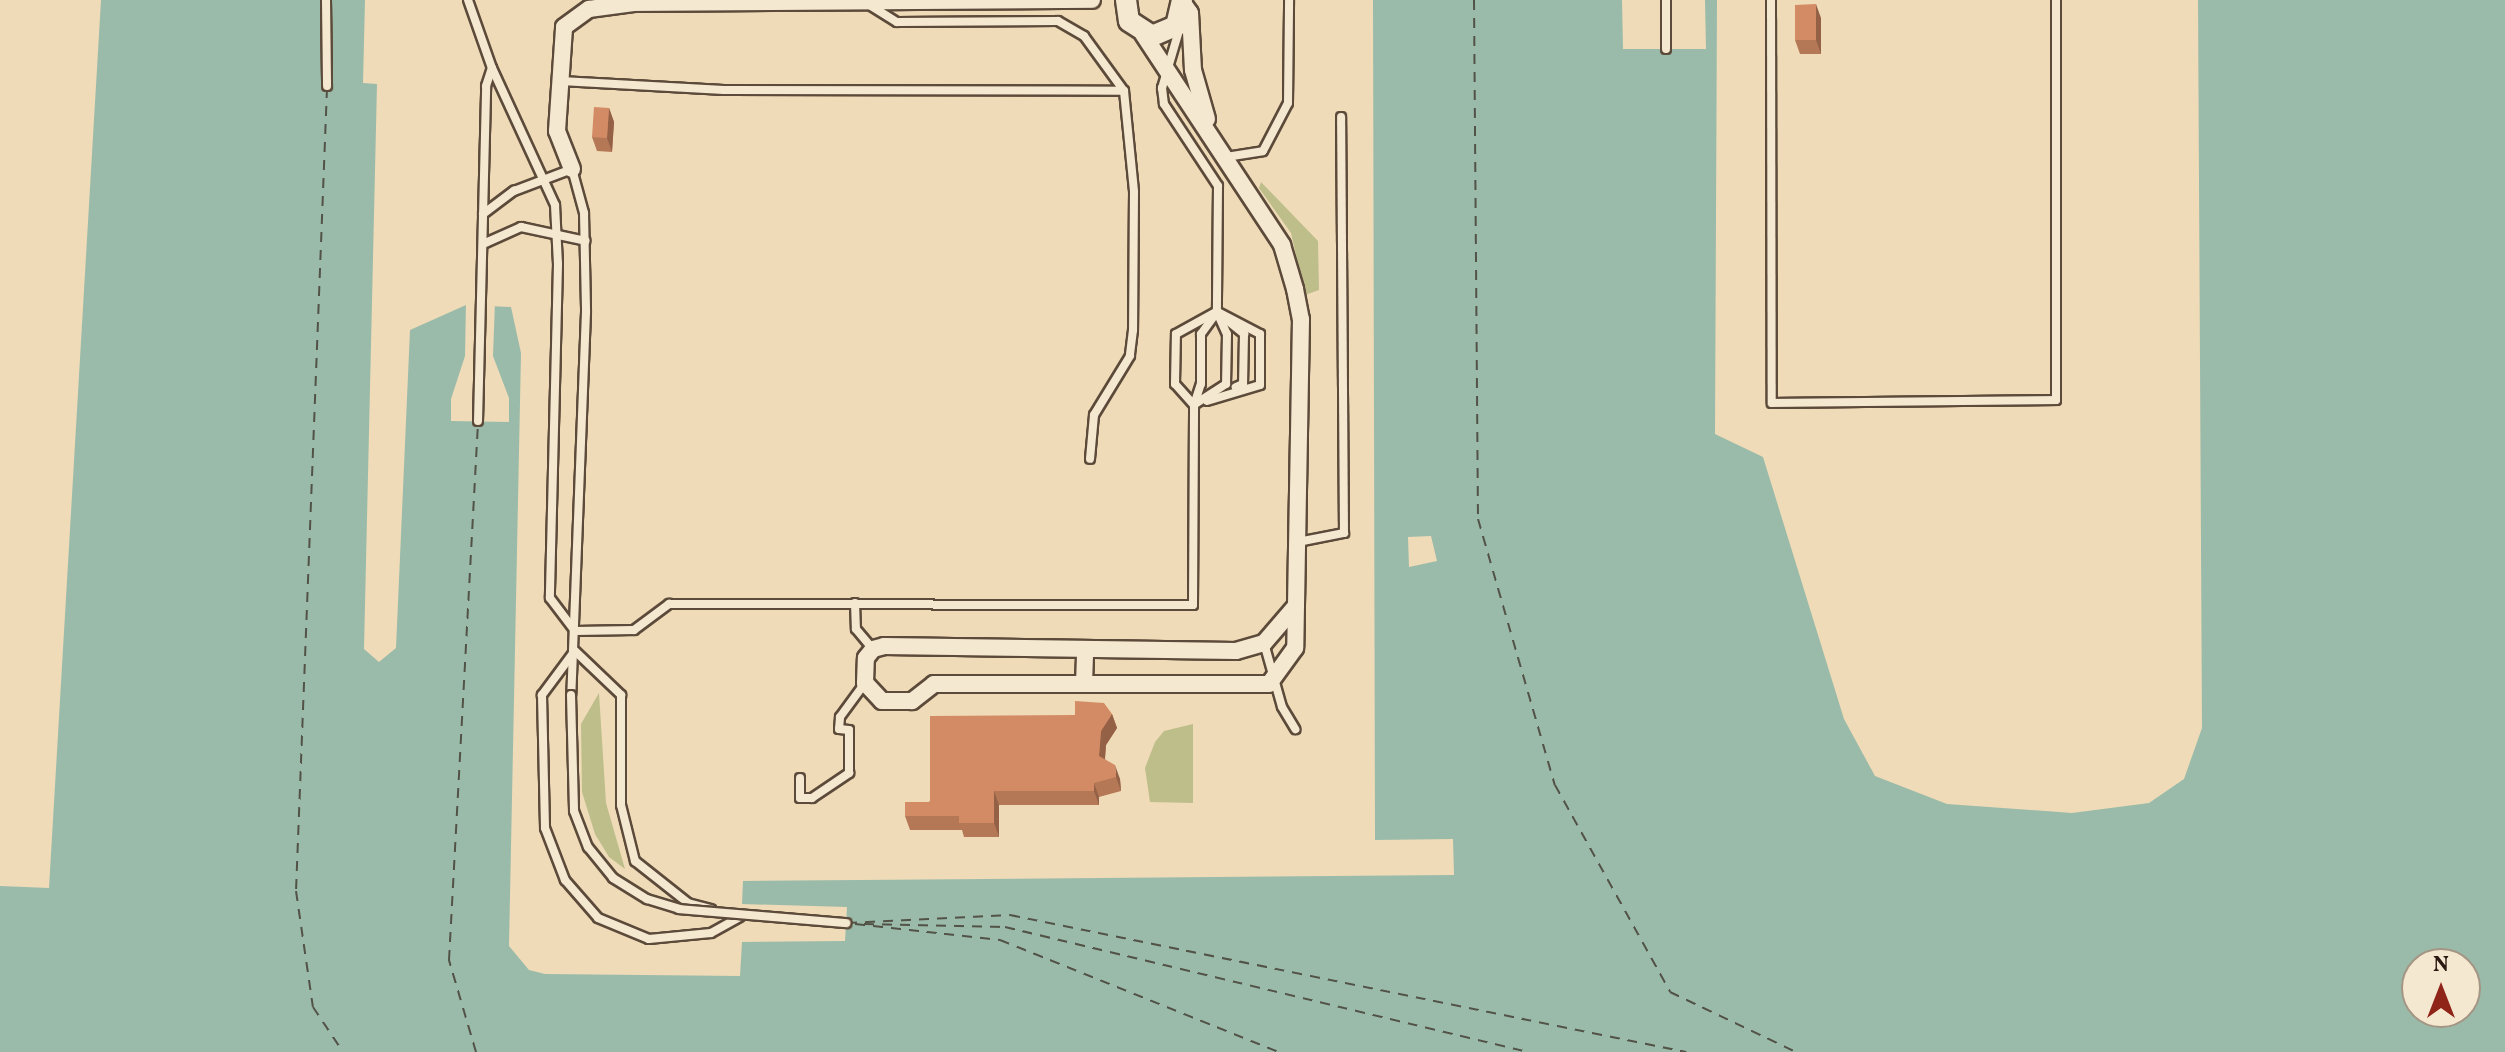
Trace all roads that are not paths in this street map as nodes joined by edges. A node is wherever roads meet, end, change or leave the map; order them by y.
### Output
1 (326, 0) edge
2 (468, 0) edge
3 (1092, 0) edge
4 (1126, 0) edge
5 (1289, 0) edge
6 (1666, 0) edge
7 (1771, 0) edge
8 (2056, 0) edge
9 (867, 2) edge
10 (1182, 7) edge
11 (1143, 34) junction
12 (1666, 49) dead end
13 (492, 68) junction
14 (1168, 69) junction
15 (558, 80) junction
16 (327, 86) dead end
17 (1124, 91) junction
18 (1341, 117) dead end
19 (1214, 140) junction
20 (1226, 157) junction
21 (572, 169) junction
22 (545, 178) junction
23 (483, 214) junction
24 (558, 235) junction
25 (586, 241) junction
26 (483, 244) junction
27 (1217, 312) junction
28 (1194, 405) junction
29 (478, 421) dead end
30 (1090, 459) dead end
31 (1298, 542) junction
32 (855, 603) junction
33 (1295, 607) junction
34 (575, 631) junction
35 (1264, 643) junction
36 (873, 649) junction
37 (1085, 649) junction
38 (575, 651) junction
39 (1274, 680) junction
40 (865, 683) junction
41 (1084, 684) junction
42 (1295, 729) dead end
43 (800, 778) dead end
44 (740, 917) junction

1 - 16 lane
2 - 13 lane
3 - 9 street
4 - 11 street
5 - 20 lane
6 - 12 lane
7 - 8 lane
9 - 15 street
9 - 17 lane
10 - 11 street
10 - 14 lane
10 - 19 street
11 - 14 street
13 - 22 lane
13 - 23 lane
14 - 19 street
14 - 27 lane
15 - 17 lane
15 - 21 street
17 - 30 lane
18 - 31 lane
19 - 20 street
20 - 31 street
21 - 22 lane
21 - 25 lane
22 - 23 lane
22 - 24 lane
23 - 26 lane
24 - 25 lane
24 - 26 lane
24 - 34 lane
25 - 34 lane
26 - 29 lane
27 - 28 lane
27 - 28 lane
27 - 28 lane
27 - 28 lane
27 - 28 lane
28 - 32 lane
31 - 33 street
32 - 34 lane
32 - 36 lane
33 - 35 street
33 - 39 street
34 - 38 lane
35 - 37 street
35 - 39 lane
36 - 37 street
36 - 40 street
37 - 41 street
38 - 44 lane
38 - 44 lane
38 - 44 lane, bridge
39 - 41 street
39 - 42 lane
40 - 41 street
40 - 43 lane

